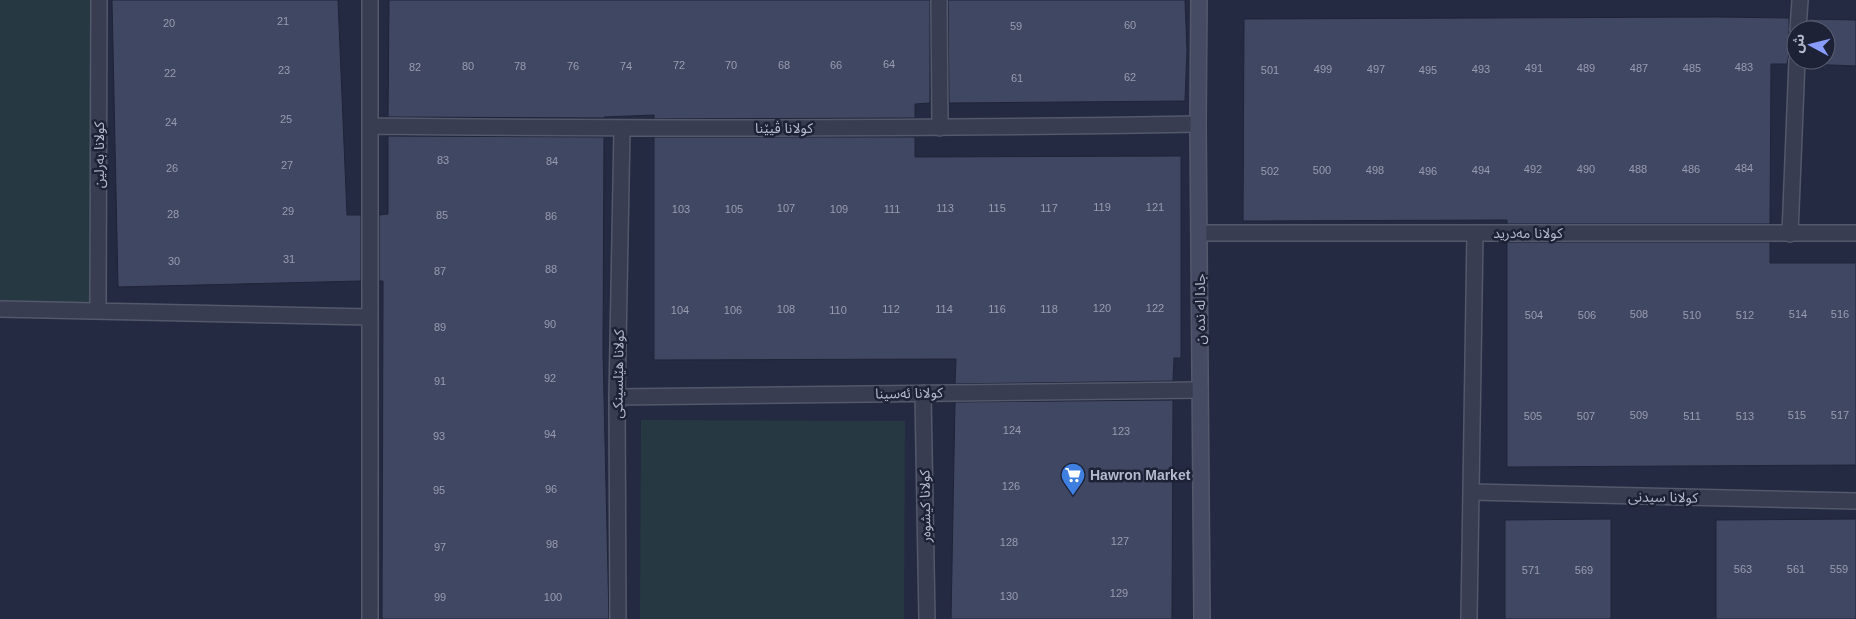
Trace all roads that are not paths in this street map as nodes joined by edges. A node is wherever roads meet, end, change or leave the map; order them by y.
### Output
1 (99, 0) edge
2 (370, 0) edge
3 (939, 0) edge
4 (1199, 0) edge
5 (1800, 0) edge
6 (1799, 20) edge
7 (1797, 70) edge
8 (1198, 124) junction
9 (371, 126) junction
10 (940, 128) junction
11 (622, 129) junction
12 (1475, 232) junction
13 (1200, 233) junction
14 (1856, 233) edge
15 (1790, 234) junction
16 (0, 308) edge
17 (98, 310) junction
18 (369, 317) junction
19 (1200, 390) junction
20 (923, 393) junction
21 (617, 397) junction
22 (1471, 492) junction
23 (1856, 501) edge
24 (370, 619) edge
25 (618, 619) edge
26 (927, 619) edge
27 (1202, 619) edge
28 (1469, 619) edge

1 - 17 street, كولانا بەرلین
2 - 9 street
3 - 10 street
4 - 8 street, جادا له نده ن
5 - 6 street
7 - 15 street
8 - 10 street, كولانا ڤیێنا
8 - 13 street, جادا له نده ن
9 - 11 street, كولانا ڤیێنا
9 - 18 street
10 - 11 street, كولانا ڤیێنا
11 - 21 street, كولانا ھێلسینکی
12 - 13 street, كولانا مه‌درید
12 - 15 street, كولانا مه‌درید
12 - 22 street
13 - 19 street, جادا له نده ن
14 - 15 street, كولانا مه‌درید
16 - 17 street
17 - 18 street
18 - 24 street
19 - 20 street, كولانا ئەسینا
19 - 27 street, جادا له نده ن
20 - 21 street, كولانا ئەسینا
20 - 26 street, كولانا كیشوه‌ر
21 - 25 street, كولانا ھێلسینکی
22 - 23 street, كولانا سيدنى
22 - 28 street

